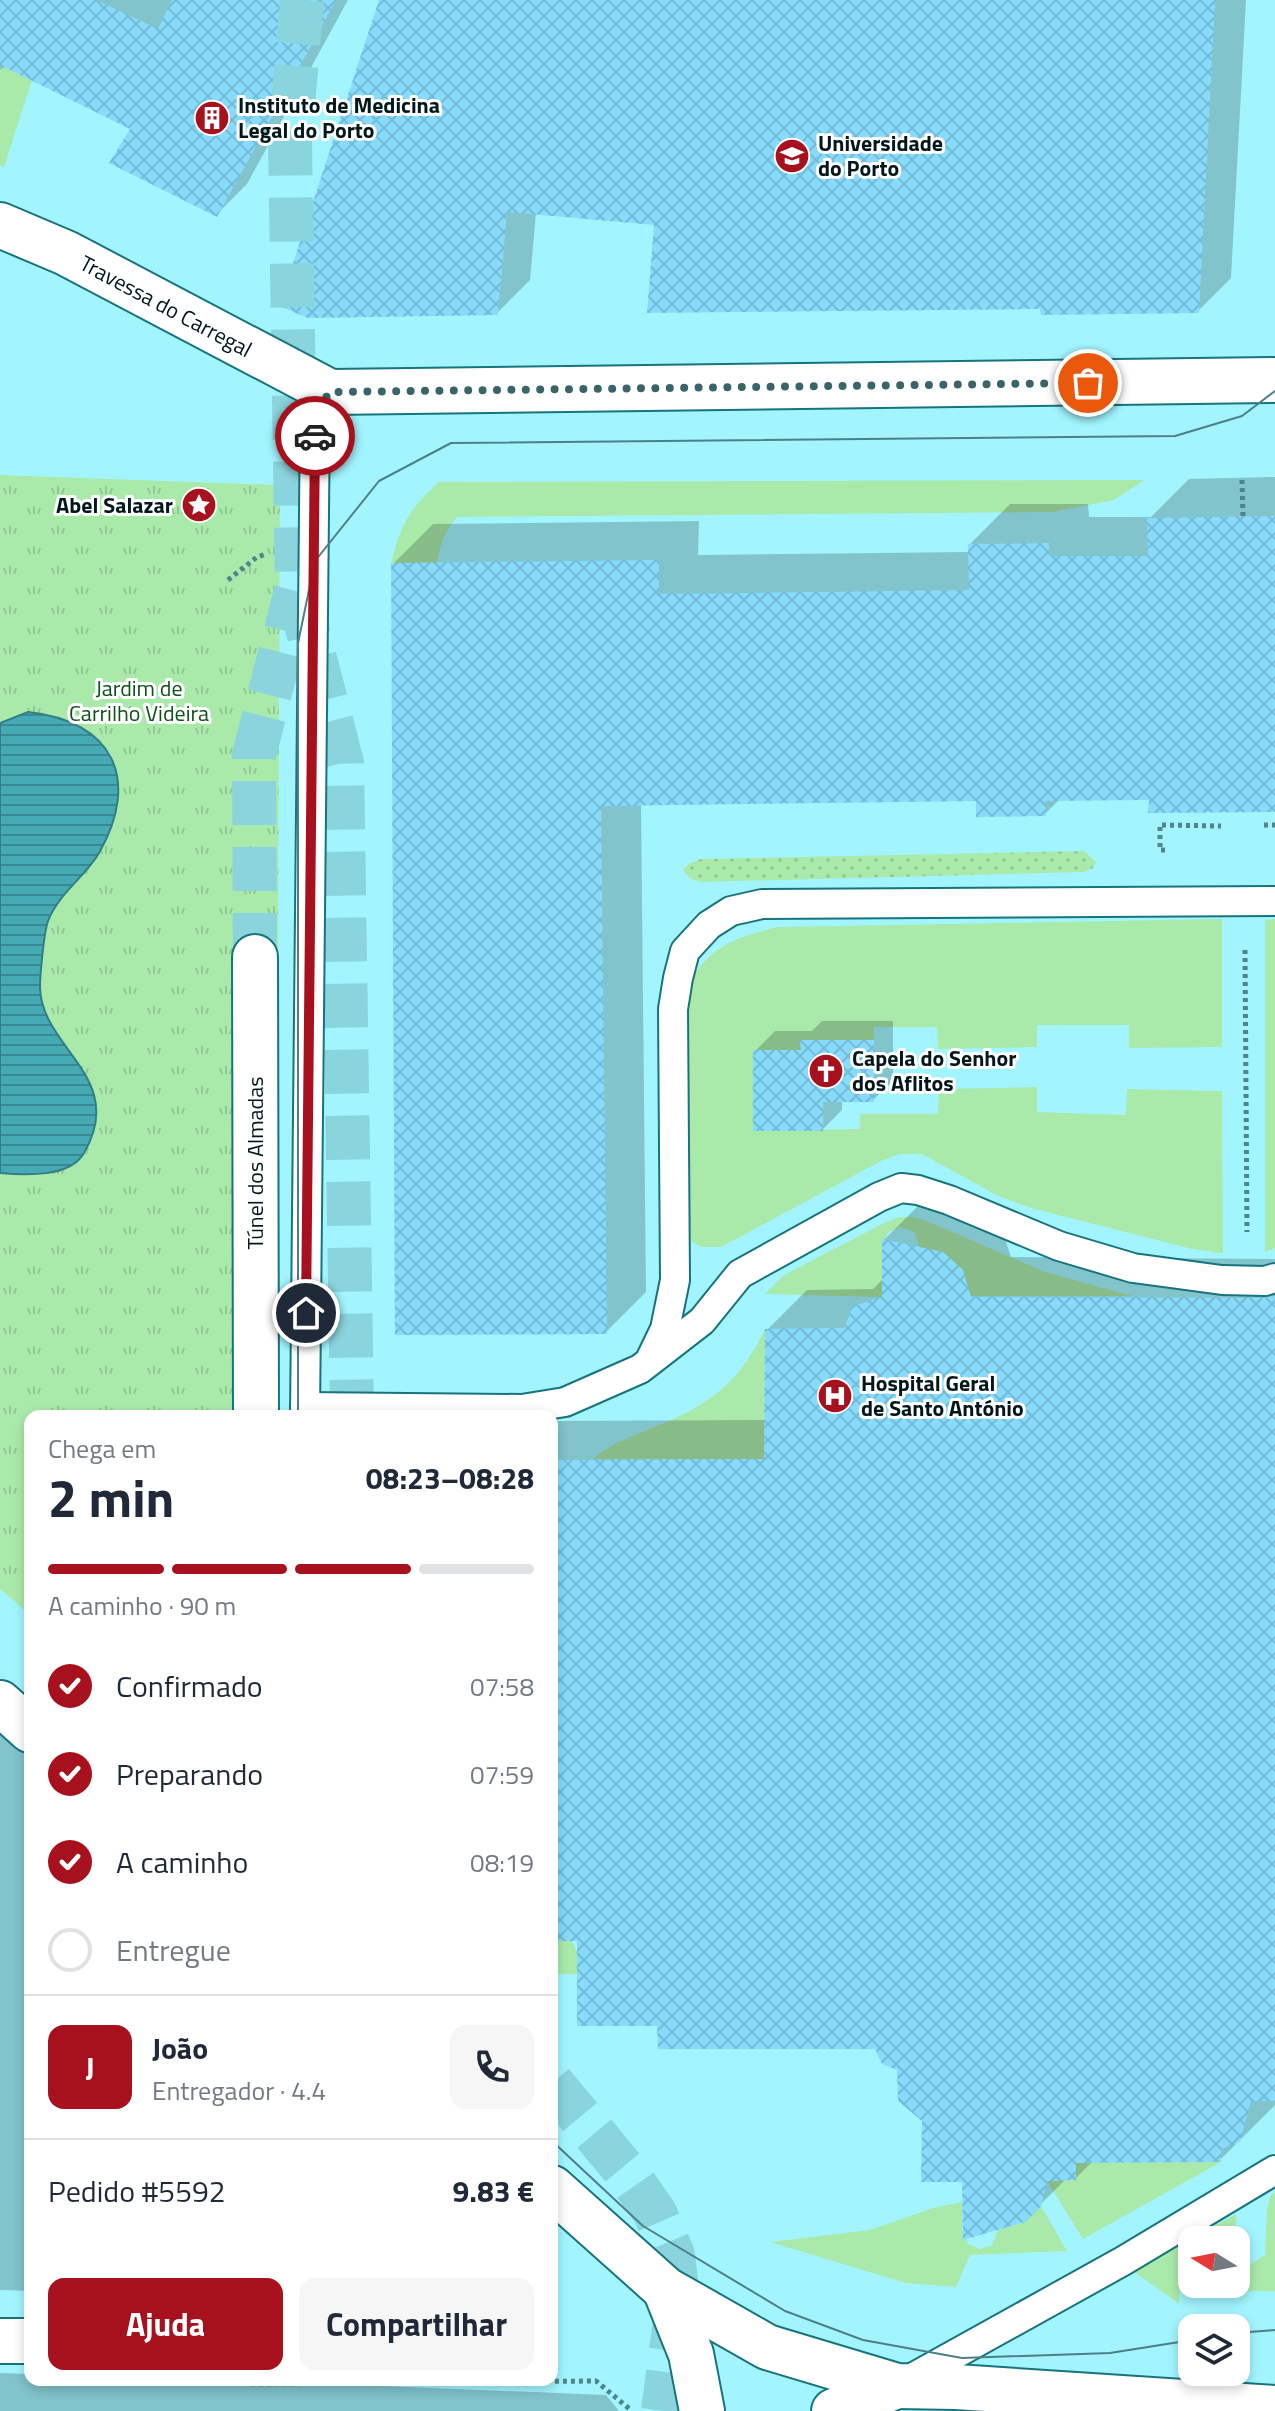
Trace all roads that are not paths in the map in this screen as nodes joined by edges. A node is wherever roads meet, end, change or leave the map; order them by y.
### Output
1 (0, 225) edge
2 (1275, 380) edge
3 (323, 402) junction
4 (1275, 901) edge
5 (255, 957) tunnel mouth
6 (1275, 1278) edge
7 (649, 1363) junction
8 (256, 1410) edge
9 (305, 1410) edge
10 (414, 1410) edge
11 (0, 1703) edge
12 (24, 1725) edge
13 (1275, 2170) edge
14 (558, 2193) edge
15 (665, 2289) junction
16 (0, 2341) edge
17 (24, 2341) edge
18 (897, 2386) junction
19 (1275, 2408) edge
20 (702, 2411) edge
21 (834, 2411) edge

1 - 3 main road, Travessa do Carregal
2 - 3 main road
3 - 9 lane
4 - 7 lane
5 - 8 main road, Túnel dos Almadas
6 - 7 lane
7 - 10 lane
11 - 12 main road
13 - 18 lane
14 - 15 main road
15 - 18 main road
15 - 20 main road
16 - 17 main road
18 - 19 main road
18 - 21 main road

